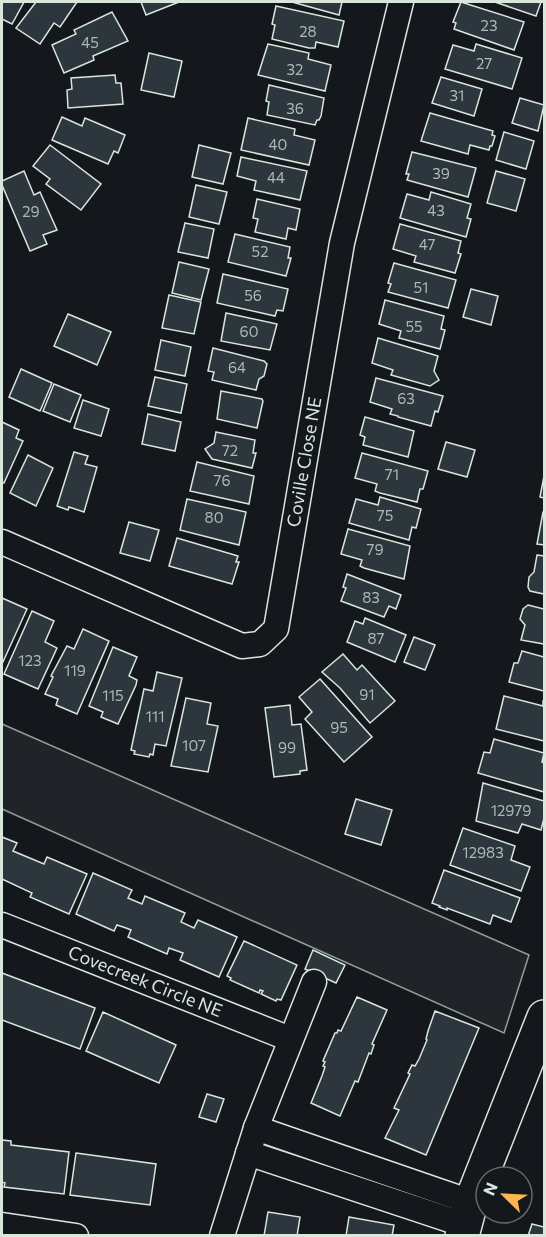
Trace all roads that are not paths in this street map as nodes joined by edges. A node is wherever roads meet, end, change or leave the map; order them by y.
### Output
1 (400, 2) edge
2 (2, 542) edge
3 (2, 925) edge
4 (314, 982) dead end
5 (544, 1017) edge
6 (290, 1039) junction
7 (256, 1128) junction
8 (248, 1153) junction
9 (466, 1221) edge
10 (2, 1225) edge
11 (76, 1236) edge
12 (222, 1236) edge

1 - 2 street, Coville Close NE
3 - 6 street, Covecreek Circle NE
4 - 6 street
5 - 9 street
6 - 7 street
7 - 8 street
7 - 9 street
8 - 9 street
8 - 12 street
10 - 11 street

